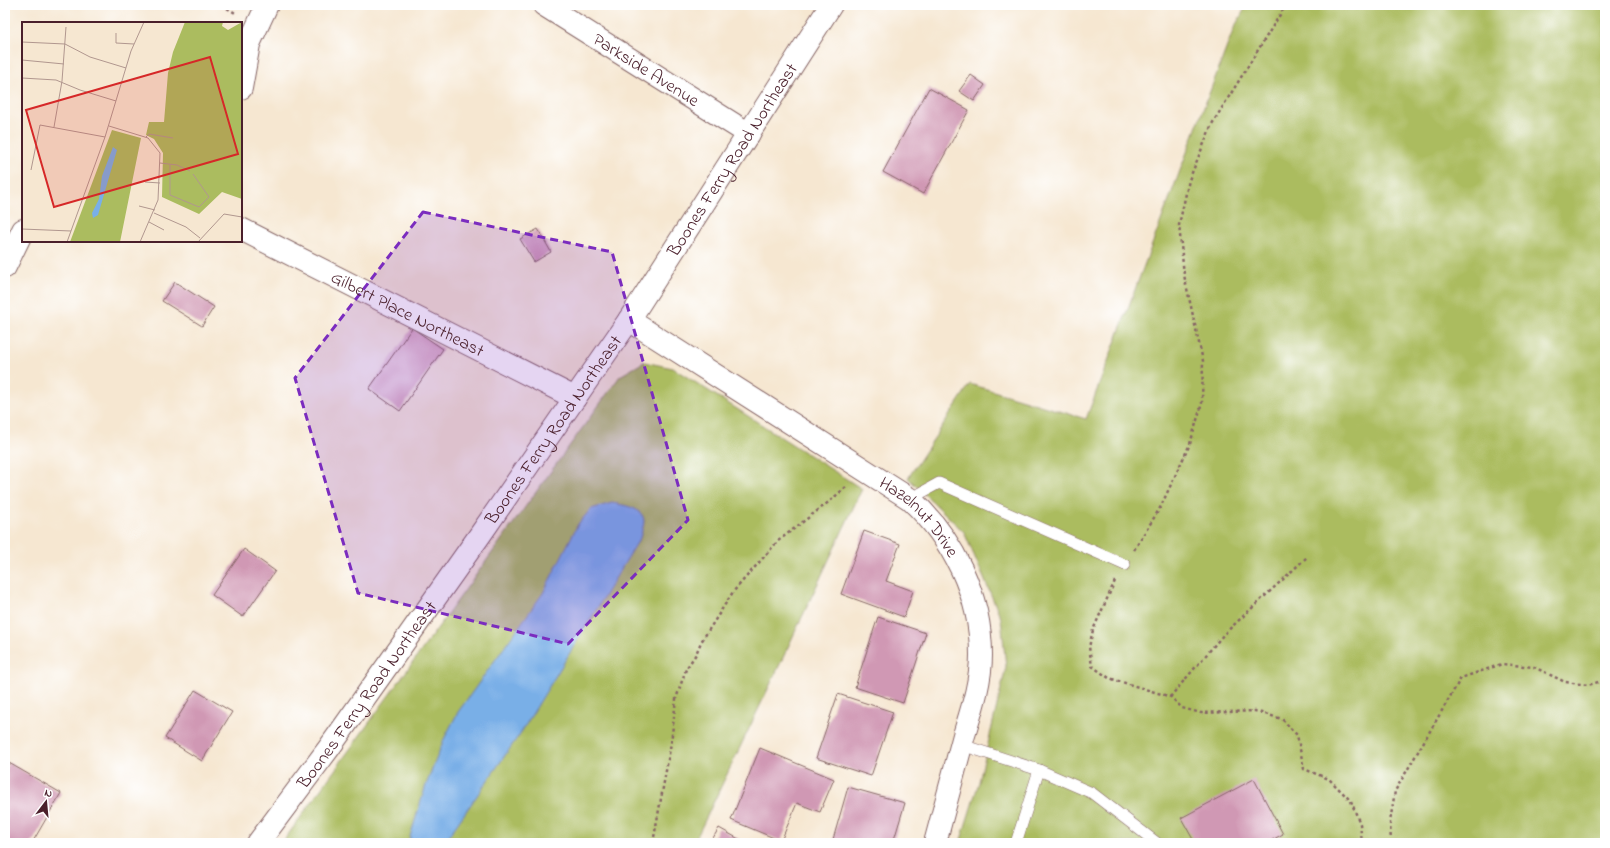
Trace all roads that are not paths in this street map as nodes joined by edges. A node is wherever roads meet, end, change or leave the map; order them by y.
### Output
1 (267, 5) edge
2 (544, 5) edge
3 (832, 5) edge
4 (242, 82) edge
5 (749, 134) junction
6 (242, 230) edge
7 (22, 232) edge
8 (5, 267) edge
9 (629, 320) junction
10 (575, 398) junction
11 (910, 499) junction
12 (1125, 564) road end
13 (962, 745) junction
14 (1039, 770) junction
15 (258, 843) edge
16 (935, 843) edge
17 (1016, 843) edge
18 (1157, 843) edge

1 - 4 street
2 - 5 street, Parkside Avenue
3 - 5 street, Boones Ferry Road Northeast
5 - 9 street, Boones Ferry Road Northeast
6 - 10 street, Gilbert Place Northeast
7 - 8 street
9 - 10 street, Boones Ferry Road Northeast
9 - 11 street, Hazelnut Drive
10 - 15 street, Boones Ferry Road Northeast
11 - 12 lane
11 - 13 street, Hazelnut Drive
13 - 14 lane
13 - 16 street, Hazelnut Drive
14 - 17 lane
14 - 18 lane

